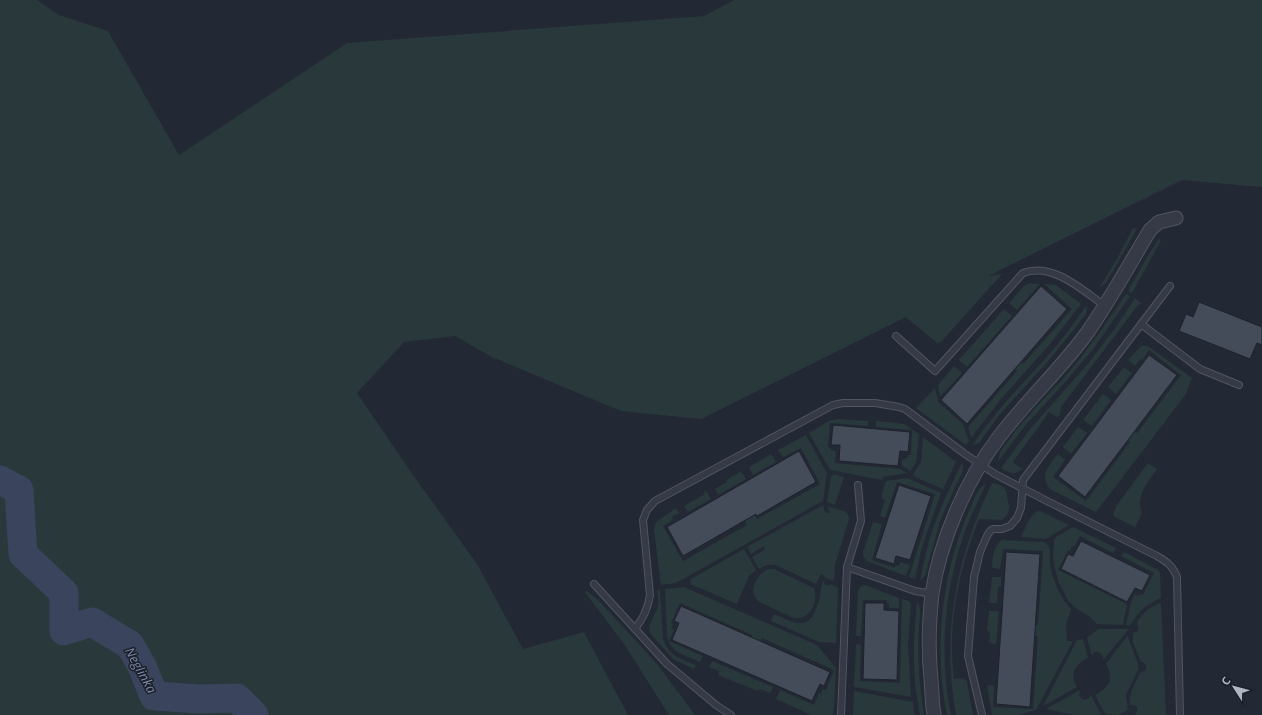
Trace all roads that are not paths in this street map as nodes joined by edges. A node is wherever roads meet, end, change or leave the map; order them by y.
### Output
1 (1176, 218) dead end
2 (1170, 286) dead end
3 (1105, 306) junction
4 (1141, 324) junction
5 (896, 336) dead end
6 (1239, 385) dead end
7 (980, 464) junction
8 (858, 485) dead end
9 (1022, 488) junction
10 (847, 568) junction
11 (594, 584) dead end
12 (932, 594) junction
13 (635, 628) junction
14 (934, 712) edge
15 (731, 715) edge
16 (841, 715) edge
17 (982, 715) edge
18 (1180, 715) edge

1 - 3 street
2 - 4 lane
3 - 5 lane
3 - 7 street
4 - 6 lane
4 - 9 lane
7 - 9 lane
7 - 12 street
7 - 13 lane
8 - 10 lane
9 - 17 lane
9 - 18 lane
10 - 12 lane
10 - 16 lane
11 - 13 lane
12 - 14 street
13 - 15 lane

